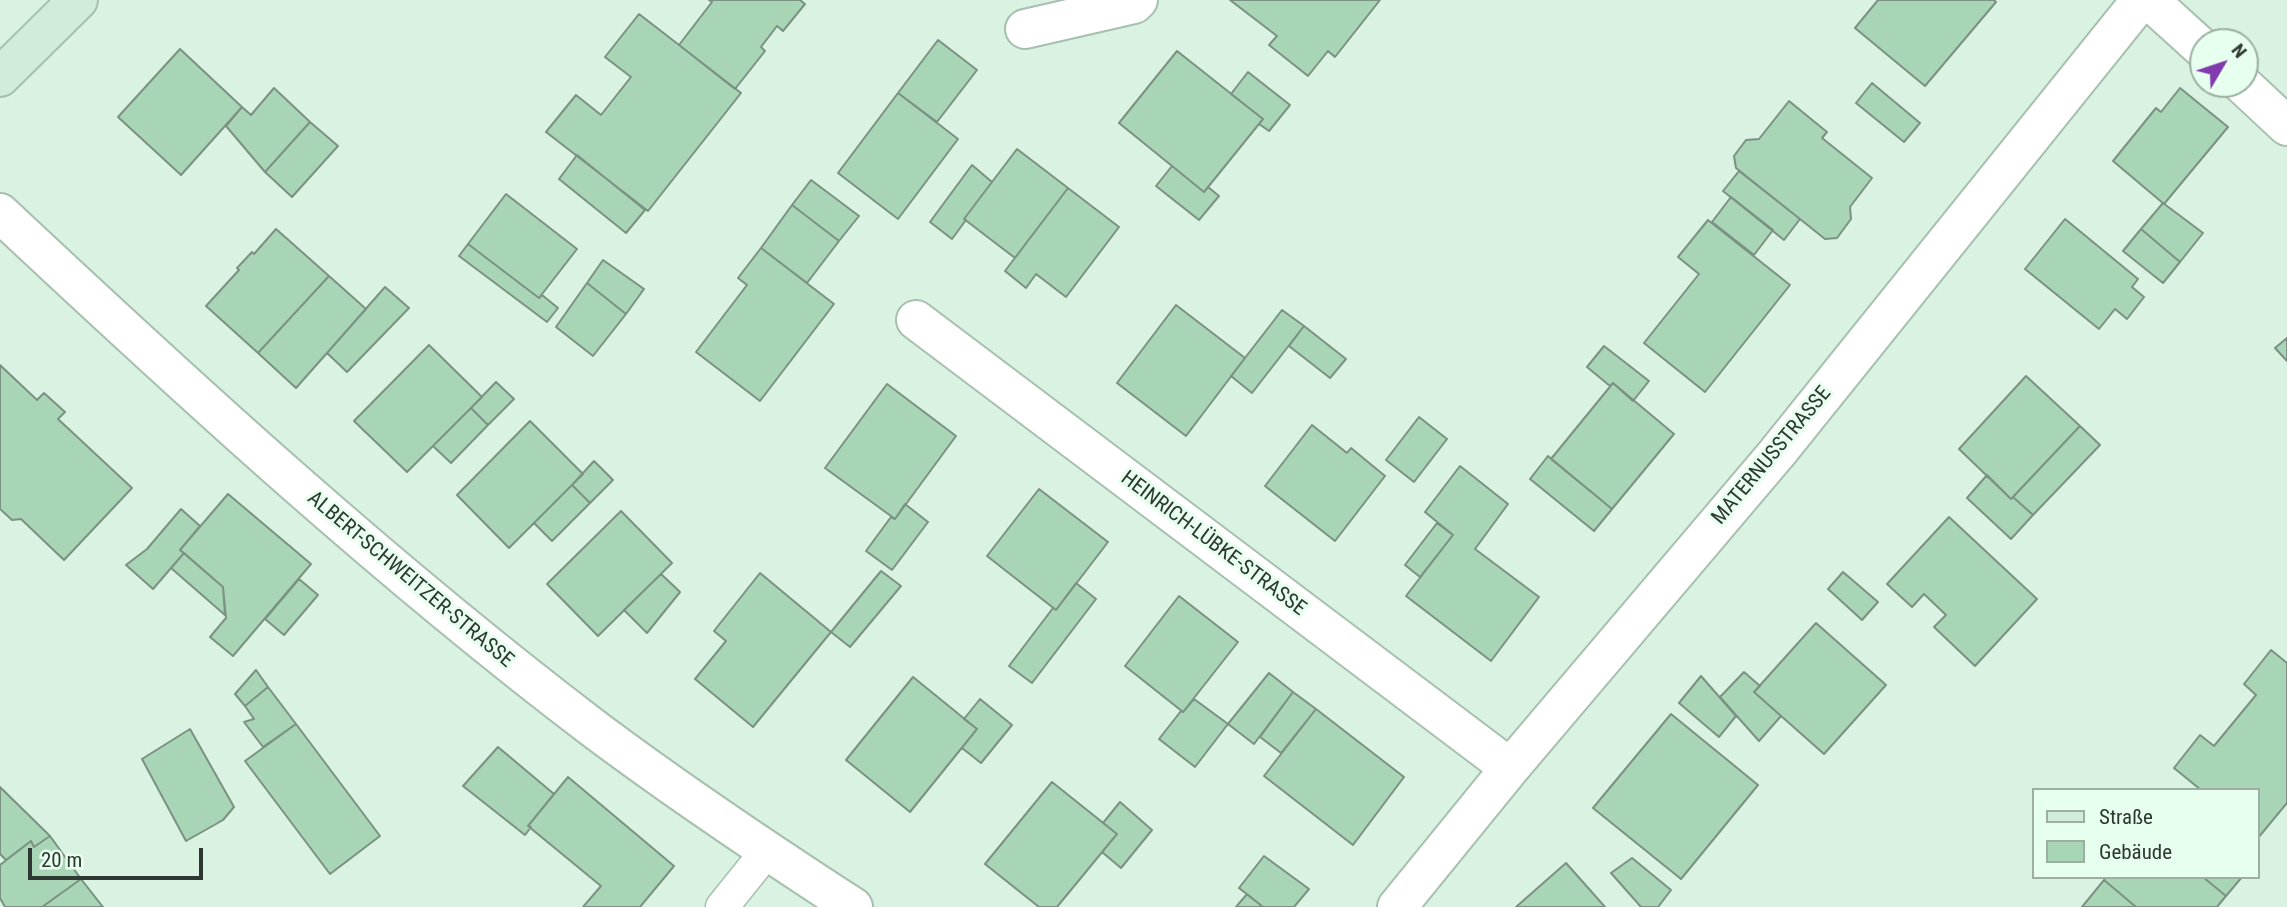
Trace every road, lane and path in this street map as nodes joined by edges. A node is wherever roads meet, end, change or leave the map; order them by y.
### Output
1 (78, 0) edge
2 (1138, 0) edge
3 (2141, 0) edge
4 (2148, 0) edge
5 (1025, 29) dead end
6 (2189, 37) edge
7 (0, 77) edge
8 (2257, 98) edge
9 (2287, 126) edge
10 (0, 213) edge
11 (916, 320) dead end
12 (1510, 768) junction
13 (767, 851) junction
14 (722, 907) edge
15 (853, 907) edge
16 (1396, 907) edge

1 - 7 street
2 - 5 street
3 - 12 street, MATERNUSSTRASSE
4 - 6 street
8 - 9 street
10 - 13 street, ALBERT-SCHWEITZER-STRASSE
11 - 12 street, HEINRICH-LÜBKE-STRASSE
12 - 16 street, MATERNUSSTRASSE
13 - 14 lane
13 - 15 street, ALBERT-SCHWEITZER-STRASSE

